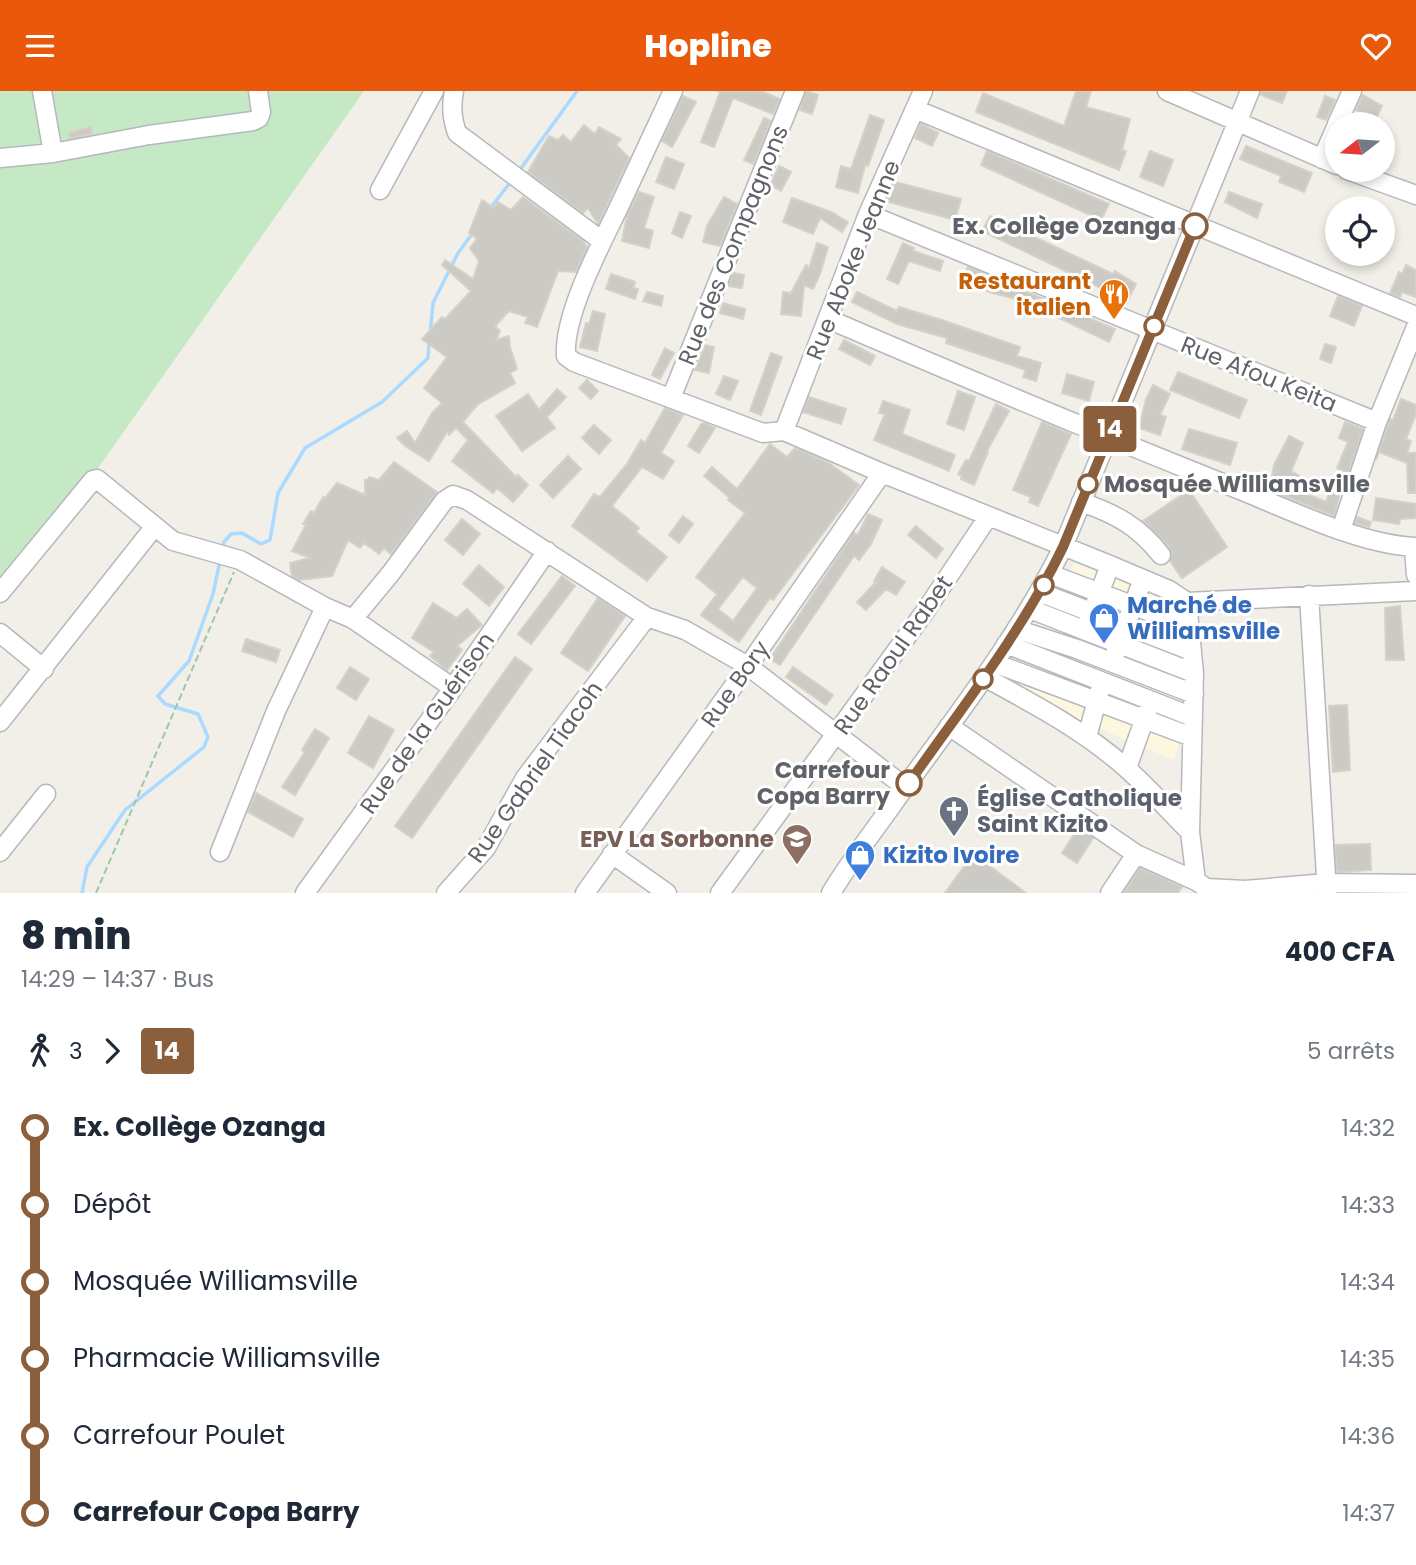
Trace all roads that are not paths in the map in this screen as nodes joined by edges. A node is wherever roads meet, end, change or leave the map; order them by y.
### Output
1 (42, 91) edge
2 (258, 91) edge
3 (434, 91) edge
4 (454, 91) edge
5 (673, 91) edge
6 (795, 91) edge
7 (923, 91) edge
8 (1167, 91) edge
9 (1250, 91) edge
10 (1352, 91) edge
11 (917, 110) junction
12 (1342, 112) edge
13 (1238, 121) junction
14 (52, 153) junction
15 (0, 158) edge
16 (1325, 160) edge
17 (1380, 182) edge
18 (380, 190) dead end
19 (1416, 195) edge
20 (868, 214) junction
21 (1195, 226) junction
22 (602, 241) junction
23 (1416, 316) edge
24 (828, 319) junction
25 (1416, 327) edge
26 (1152, 330) junction
27 (671, 398) junction
28 (1377, 422) junction
29 (784, 431) junction
30 (1107, 437) junction
31 (882, 474) junction
32 (1081, 502) junction
33 (988, 517) junction
34 (155, 526) junction
35 (1340, 530) junction
36 (1063, 547) junction
37 (1415, 547) edge
38 (547, 551) junction
39 (1161, 555) dead end
40 (1110, 565) junction
41 (1050, 574) junction
42 (1416, 575) edge
43 (1143, 579) junction
44 (1416, 591) edge
45 (1039, 592) junction
46 (1099, 592) junction
47 (0, 593) edge
48 (1309, 595) junction
49 (1187, 602) junction
50 (1133, 606) junction
51 (325, 607) junction
52 (1030, 609) junction
53 (1092, 612) junction
54 (648, 617) junction
55 (353, 619) junction
56 (1126, 625) junction
57 (1190, 627) junction
58 (1016, 629) junction
59 (1085, 629) junction
60 (0, 633) edge
61 (1119, 643) junction
62 (1173, 644) junction
63 (1006, 645) junction
64 (1077, 649) junction
65 (1192, 651) junction
66 (1166, 661) junction
67 (1111, 663) junction
68 (748, 666) junction
69 (1070, 668) junction
70 (44, 669) junction
71 (989, 670) junction
72 (1194, 673) junction
73 (1159, 681) junction
74 (1104, 682) junction
75 (453, 688) junction
76 (1062, 688) junction
77 (1194, 694) junction
78 (1151, 701) junction
79 (1096, 702) junction
80 (1051, 714) junction
81 (1193, 717) junction
82 (1143, 720) junction
83 (0, 722) edge
84 (949, 726) junction
85 (838, 733) junction
86 (1087, 737) junction
87 (1192, 737) junction
88 (1127, 768) junction
89 (905, 787) junction
90 (46, 794) dead end
91 (1190, 832) junction
92 (0, 852) edge
93 (220, 852) dead end
94 (612, 854) junction
95 (1136, 854) junction
96 (1196, 881) junction
97 (1416, 884) edge
98 (1326, 888) edge
99 (1245, 892) edge
100 (305, 893) edge
101 (446, 893) edge
102 (585, 893) edge
103 (667, 893) edge
104 (720, 893) edge
105 (831, 893) edge
106 (1110, 893) edge

1 - 14 street
2 - 14 street
3 - 18 street
4 - 22 street
5 - 22 street
6 - 27 street, Rue des Compagnons
7 - 11 street, Rue Aboke Jeanne
8 - 13 street
9 - 13 street
10 - 12 street
11 - 20 street, Rue Aboke Jeanne
11 - 21 street
13 - 16 street
13 - 21 street
14 - 15 street
17 - 19 street
20 - 24 street, Rue Aboke Jeanne
20 - 26 street, Rue Afou Keita
21 - 23 street
21 - 26 street
22 - 27 street
24 - 29 street, Rue Aboke Jeanne
24 - 30 street
25 - 28 street
26 - 28 street, Rue Afou Keita
26 - 30 street
27 - 29 street
28 - 35 street
29 - 31 street
30 - 32 street
30 - 35 street
31 - 33 street
31 - 68 street, Rue Bory
32 - 36 street
32 - 39 street
33 - 36 street
33 - 85 street, Rue Raoul Rabet
34 - 47 street
34 - 51 street
34 - 70 street
35 - 37 street
36 - 40 street
36 - 41 street
37 - 42 street
38 - 54 street
38 - 55 street
38 - 75 street, Rue de la Guérison
40 - 43 street
40 - 46 street
41 - 45 street
41 - 46 street
43 - 49 street
43 - 50 street
44 - 48 street
45 - 52 street
45 - 53 street
46 - 50 street
46 - 53 street
48 - 49 street
48 - 98 street
49 - 57 street
50 - 56 street
50 - 57 street
51 - 55 street
51 - 93 street
52 - 58 street
52 - 59 street
53 - 56 street
53 - 59 street
54 - 68 street
54 - 101 street, Rue Gabriel Tiacoh
55 - 75 street
56 - 61 street
56 - 62 street
57 - 65 street
58 - 63 street
58 - 64 street
59 - 61 street
59 - 64 street
60 - 70 street
61 - 66 street
61 - 67 street
62 - 65 street
62 - 66 street
63 - 69 street
63 - 71 street
64 - 67 street
64 - 69 street
65 - 72 street
66 - 72 street
66 - 73 street
67 - 73 street
67 - 74 street
68 - 85 street
68 - 94 street, Rue Bory
69 - 74 street
69 - 76 street
70 - 83 street
71 - 76 street
71 - 80 street
71 - 84 street
72 - 77 street
73 - 77 street
73 - 78 street
74 - 78 street
74 - 79 street
75 - 100 street, Rue de la Guérison
76 - 79 street
76 - 80 street
77 - 81 street
78 - 81 street
78 - 82 street
79 - 82 street
79 - 86 street
80 - 86 street
81 - 87 street
82 - 87 street
82 - 88 street
84 - 89 street
84 - 95 street
85 - 89 street
85 - 104 street, Rue Raoul Rabet
86 - 88 street
87 - 91 street
88 - 91 street
89 - 105 street
90 - 92 street
91 - 96 street
94 - 102 street, Rue Bory
94 - 103 street
95 - 96 street
95 - 106 street
96 - 99 street
97 - 98 street
98 - 99 street

